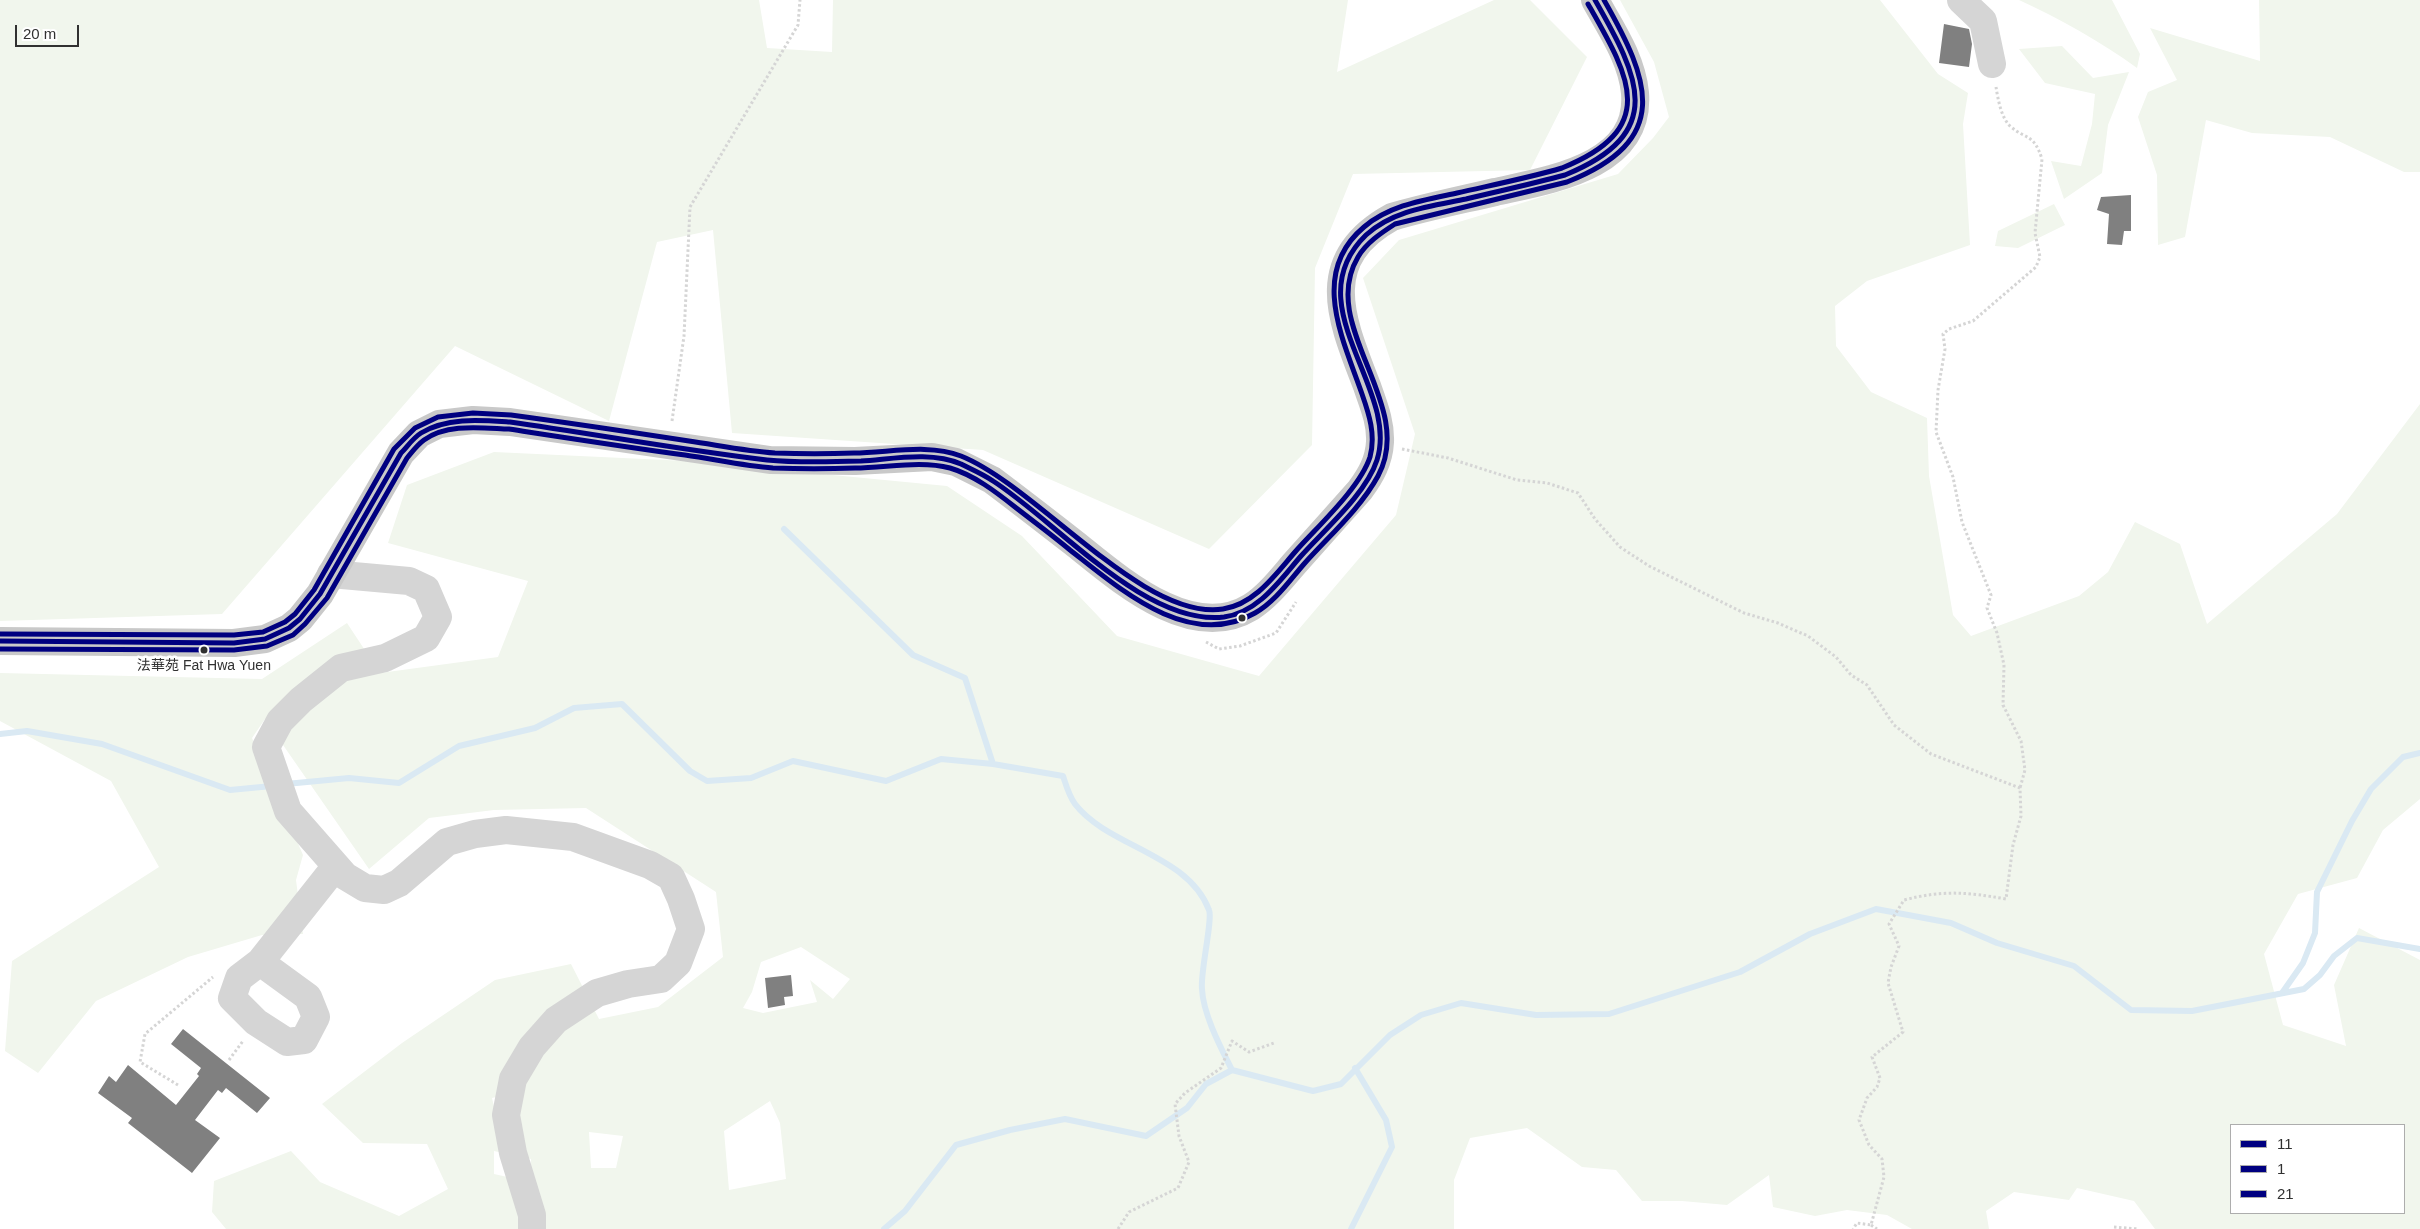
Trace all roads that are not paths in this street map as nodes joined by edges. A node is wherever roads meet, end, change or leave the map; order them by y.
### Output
1 (1595, 0) edge
2 (1961, 0) edge
3 (1992, 64) road end
4 (331, 574) junction
5 (0, 641) edge
6 (336, 866) junction
7 (260, 962) dead end
8 (532, 1229) edge

1 - 4 main road
2 - 3 lane
4 - 5 main road
4 - 6 lane
6 - 7 lane
6 - 8 lane

